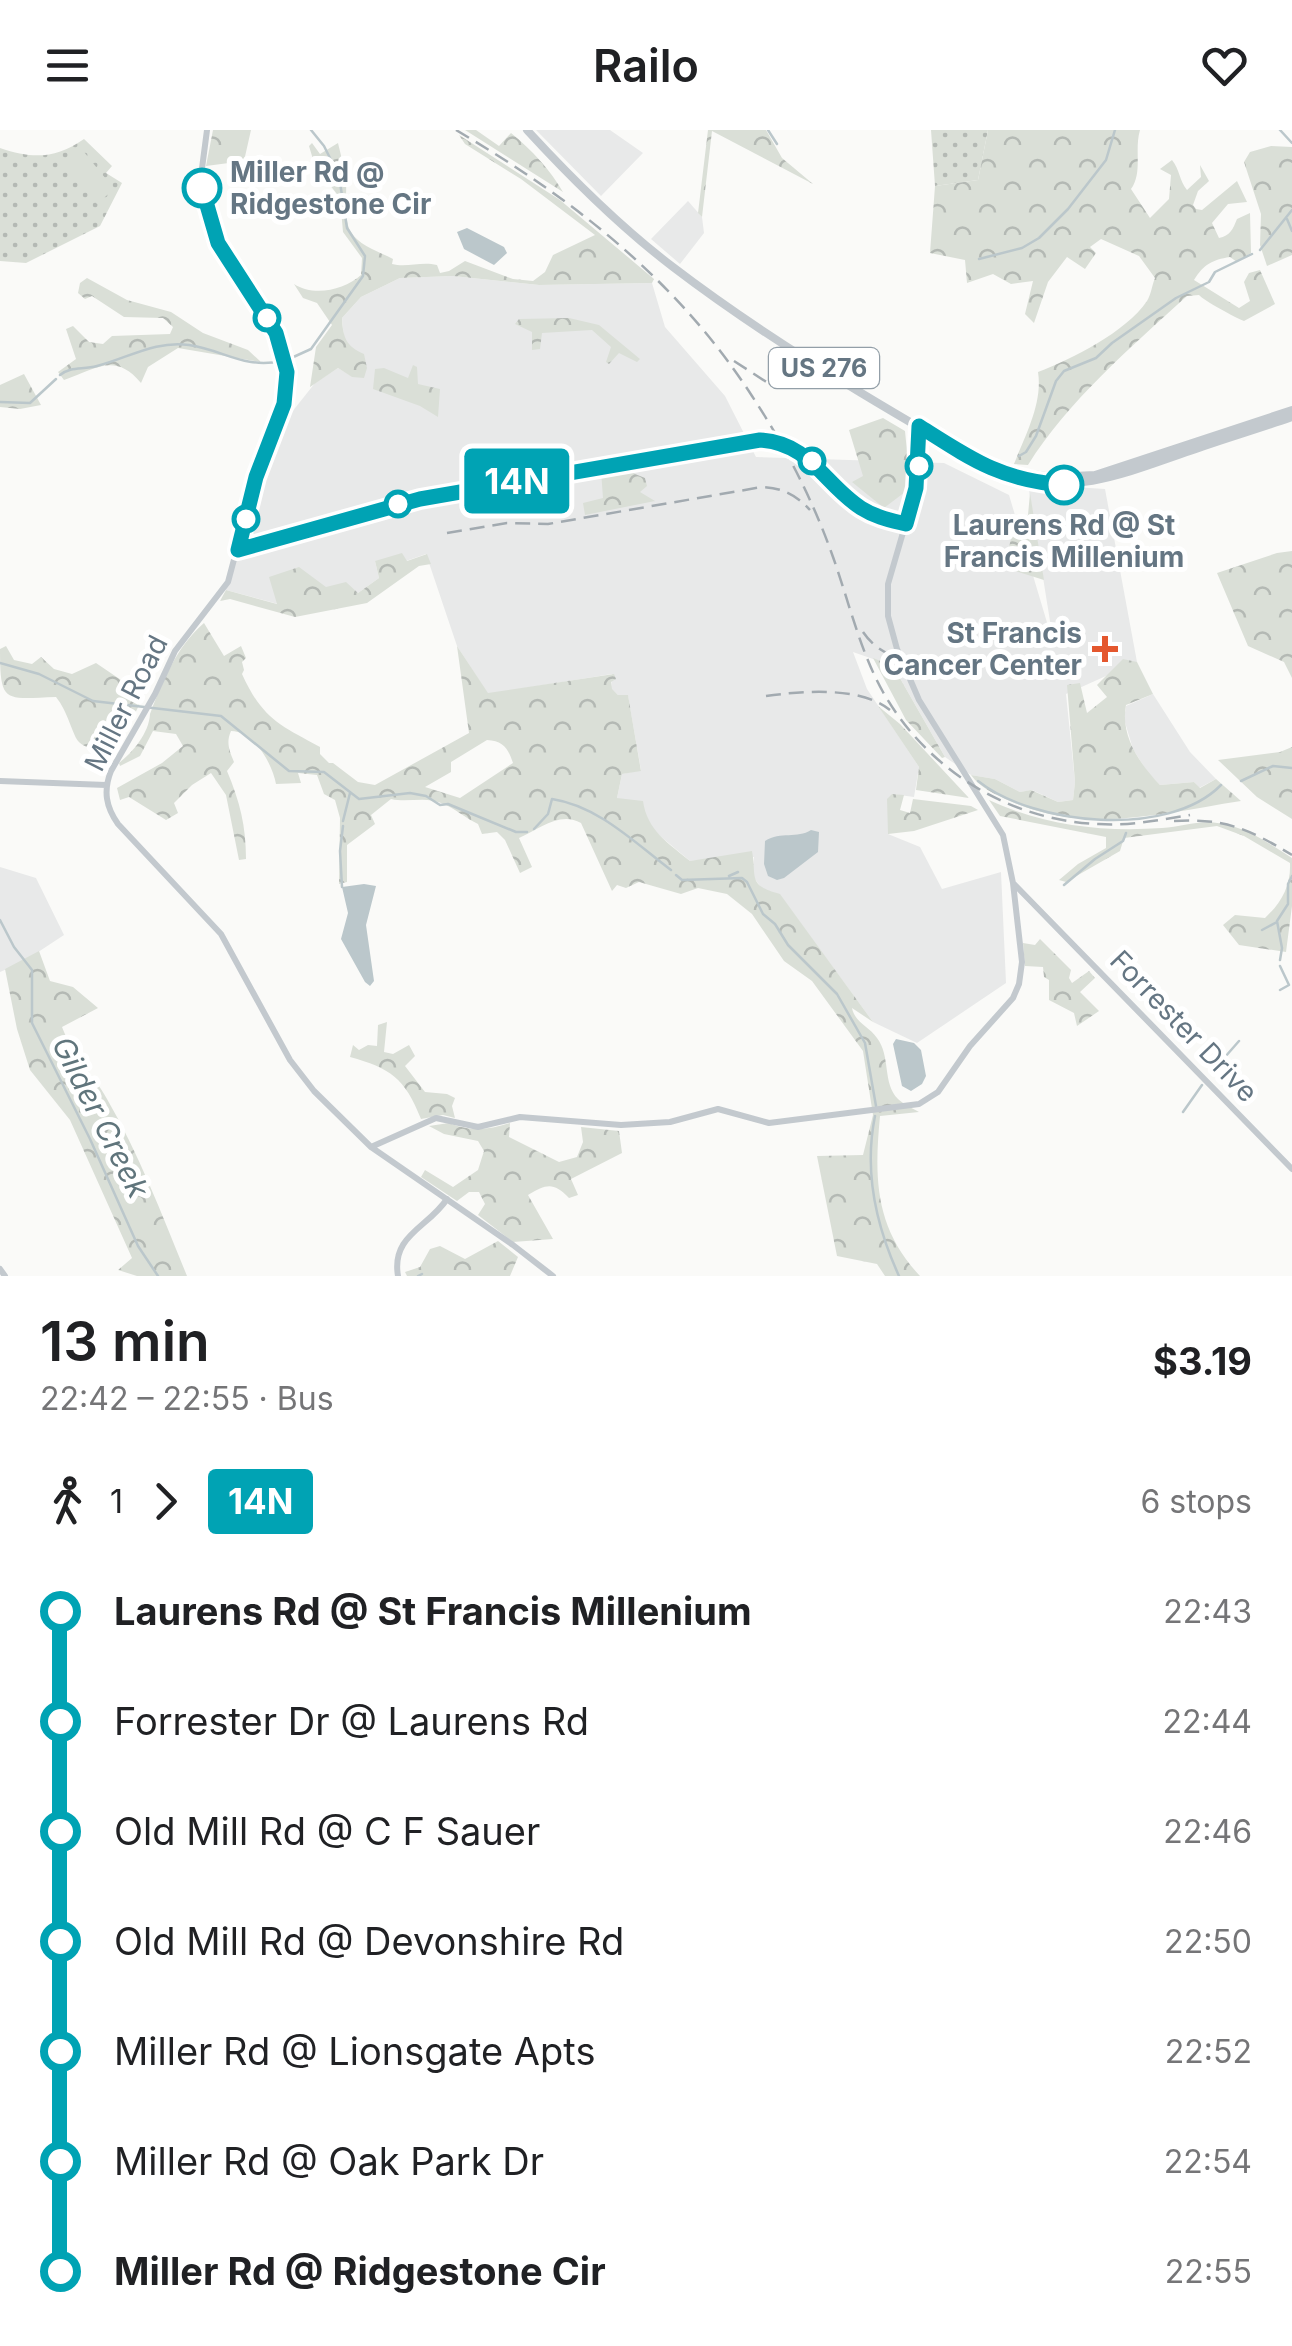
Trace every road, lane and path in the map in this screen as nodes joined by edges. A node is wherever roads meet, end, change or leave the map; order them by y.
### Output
1 (207, 130) edge
2 (526, 130) edge
3 (1292, 413) edge
4 (919, 426) junction
5 (940, 439) junction
6 (919, 452) junction
7 (0, 780) edge
8 (106, 785) junction
9 (1013, 883) junction
10 (371, 1147) junction
11 (1292, 1170) edge
12 (447, 1199) junction
13 (0, 1269) edge
14 (5, 1276) edge
15 (398, 1276) edge
16 (553, 1276) edge

1 - 8 street, Miller Road
2 - 4 main road, US 276
3 - 5 main road, US 276
4 - 5 main road, US 276
4 - 6 street, Forrester Drive
5 - 6 street
6 - 9 street, Forrester Drive
7 - 8 street
8 - 10 street, Miller Road
9 - 10 street
9 - 11 street, Forrester Drive
10 - 12 street, Miller Road
12 - 15 street
12 - 16 street, Miller Road
13 - 14 street

